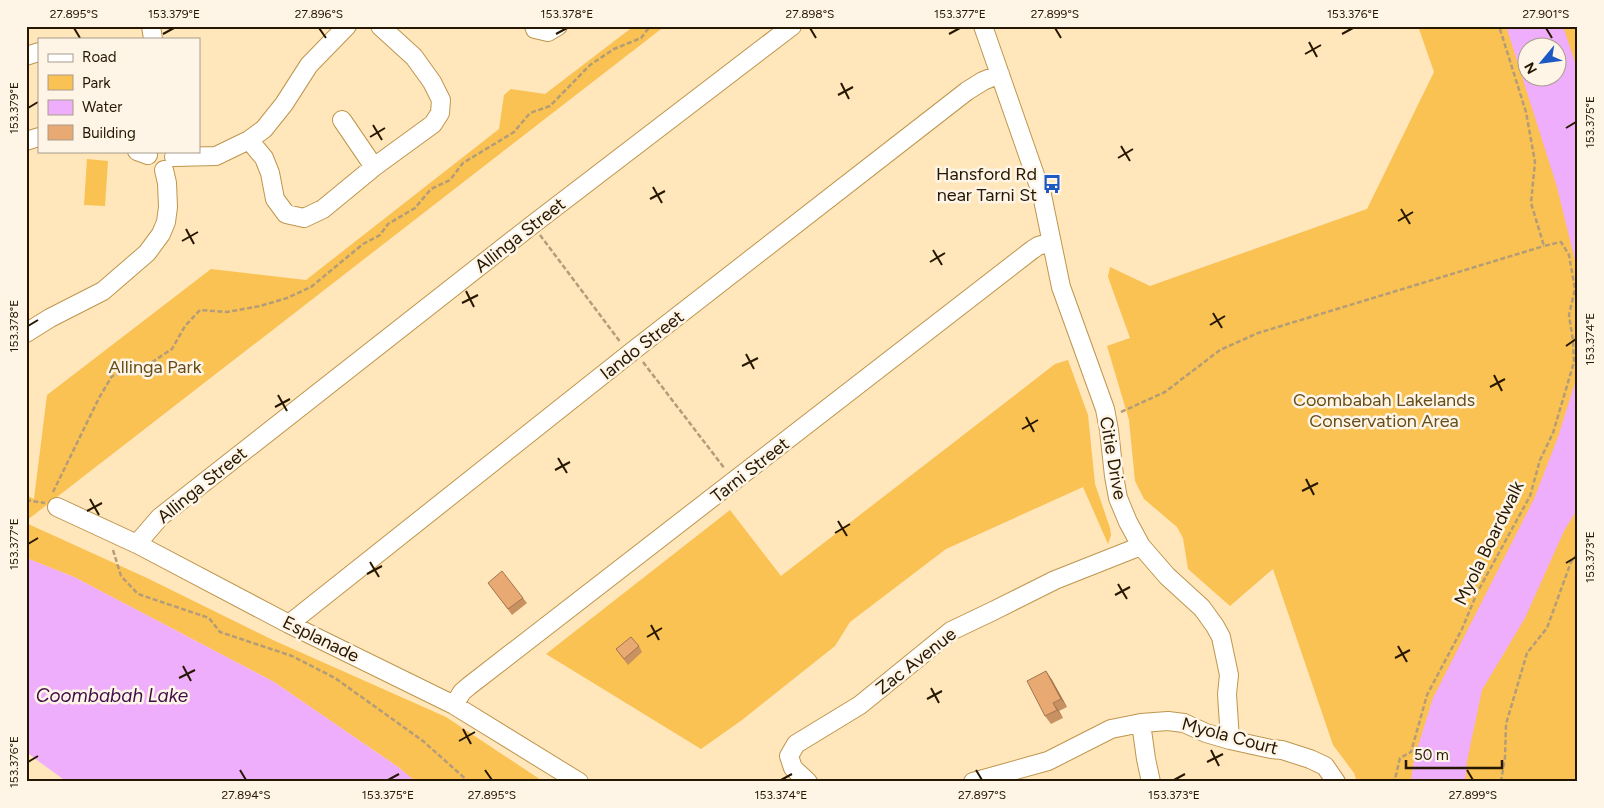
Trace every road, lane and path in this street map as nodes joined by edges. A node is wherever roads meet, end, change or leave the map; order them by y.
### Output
1 (347, 26) edge
2 (380, 26) edge
3 (534, 26) edge
4 (558, 26) edge
5 (650, 26) edge
6 (792, 26) edge
7 (983, 26) edge
8 (1499, 26) edge
9 (38, 52) edge
10 (26, 56) edge
11 (1000, 74) junction
12 (342, 120) dead end
13 (249, 140) junction
14 (374, 167) junction
15 (532, 225) junction
16 (1051, 242) junction
17 (1544, 246) junction
18 (26, 333) edge
19 (632, 352) junction
20 (1119, 413) dead end
21 (735, 482) junction
22 (26, 500) edge
23 (52, 505) junction
24 (139, 545) junction
25 (1141, 546) junction
26 (106, 547) dead end
27 (1578, 553) edge
28 (289, 624) junction
29 (454, 705) junction
30 (1141, 723) junction
31 (1233, 734) junction
32 (470, 782) edge
33 (579, 782) edge
34 (808, 782) edge
35 (974, 782) edge
36 (1151, 782) edge
37 (1336, 782) edge
38 (1390, 782) edge
39 (1501, 782) edge

1 - 13 street
2 - 14 street
3 - 4 street
5 - 23 path
6 - 15 street, Allinga Street
7 - 11 street, Citie Drive
8 - 17 path
9 - 10 street
11 - 16 street, Citie Drive
11 - 19 street, Iando Street
12 - 14 street
13 - 14 street
13 - 18 street
15 - 19 path
15 - 24 street, Allinga Street
16 - 21 street, Tarni Street
16 - 25 street, Citie Drive
17 - 20 path
17 - 38 path, Myola Boardwalk
19 - 21 path
19 - 28 street, Iando Street
21 - 29 street, Tarni Street
22 - 23 path
23 - 24 street, Esplanade
24 - 28 street, Esplanade
25 - 31 street, Citie Drive
25 - 34 street, Zac Avenue
26 - 32 path
27 - 39 path
28 - 29 street, Esplanade
29 - 33 street, Esplanade
30 - 31 street, Myola Court
30 - 35 street, Myola Court
30 - 36 street
31 - 37 street, Myola Court

